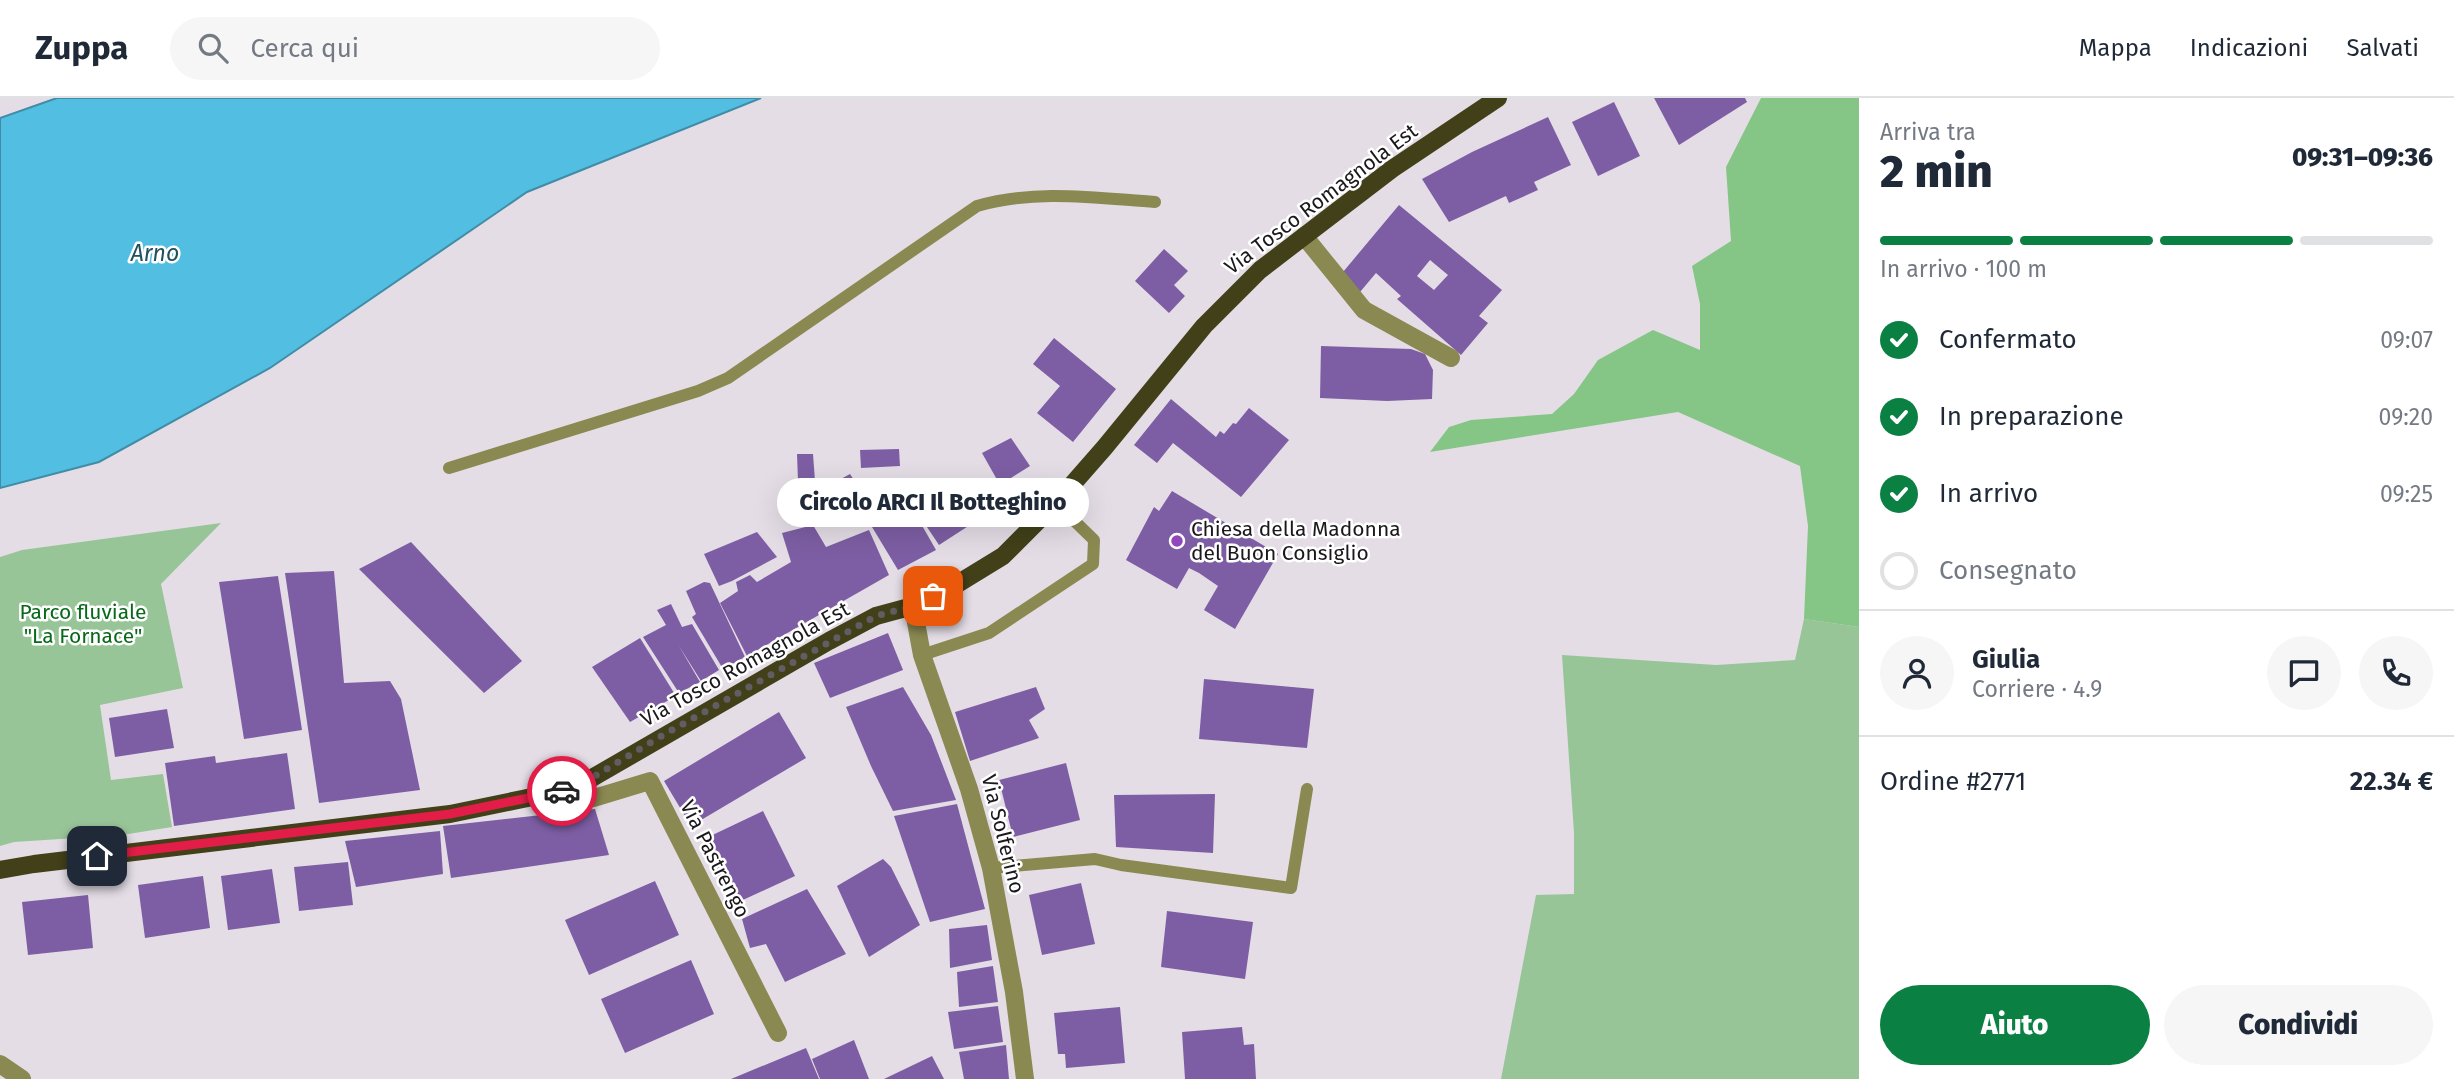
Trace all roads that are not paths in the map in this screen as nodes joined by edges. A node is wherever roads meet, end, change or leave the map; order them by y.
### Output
1 (1498, 98) edge
2 (1156, 202) dead end
3 (1304, 236) junction
4 (1451, 358) dead end
5 (449, 468) dead end
6 (1056, 503) junction
7 (913, 606) junction
8 (922, 655) junction
9 (571, 789) junction
10 (1307, 789) dead end
11 (990, 868) junction
12 (0, 870) edge
13 (778, 1033) dead end
14 (0, 1064) edge
15 (22, 1079) edge
16 (1025, 1079) edge

1 - 3 main road, Via Tosco Romagnola Est
2 - 5 lane
3 - 4 street
3 - 6 main road, Via Tosco Romagnola Est
6 - 7 main road, Via Tosco Romagnola Est
6 - 8 lane
7 - 8 street, Via Solferino
7 - 9 main road, Via Tosco Romagnola Est
8 - 11 street, Via Solferino
9 - 12 main road, Via Tosco Romagnola Est
9 - 13 street, Via Pastrengo
10 - 11 lane
11 - 16 street, Via Solferino
14 - 15 street

